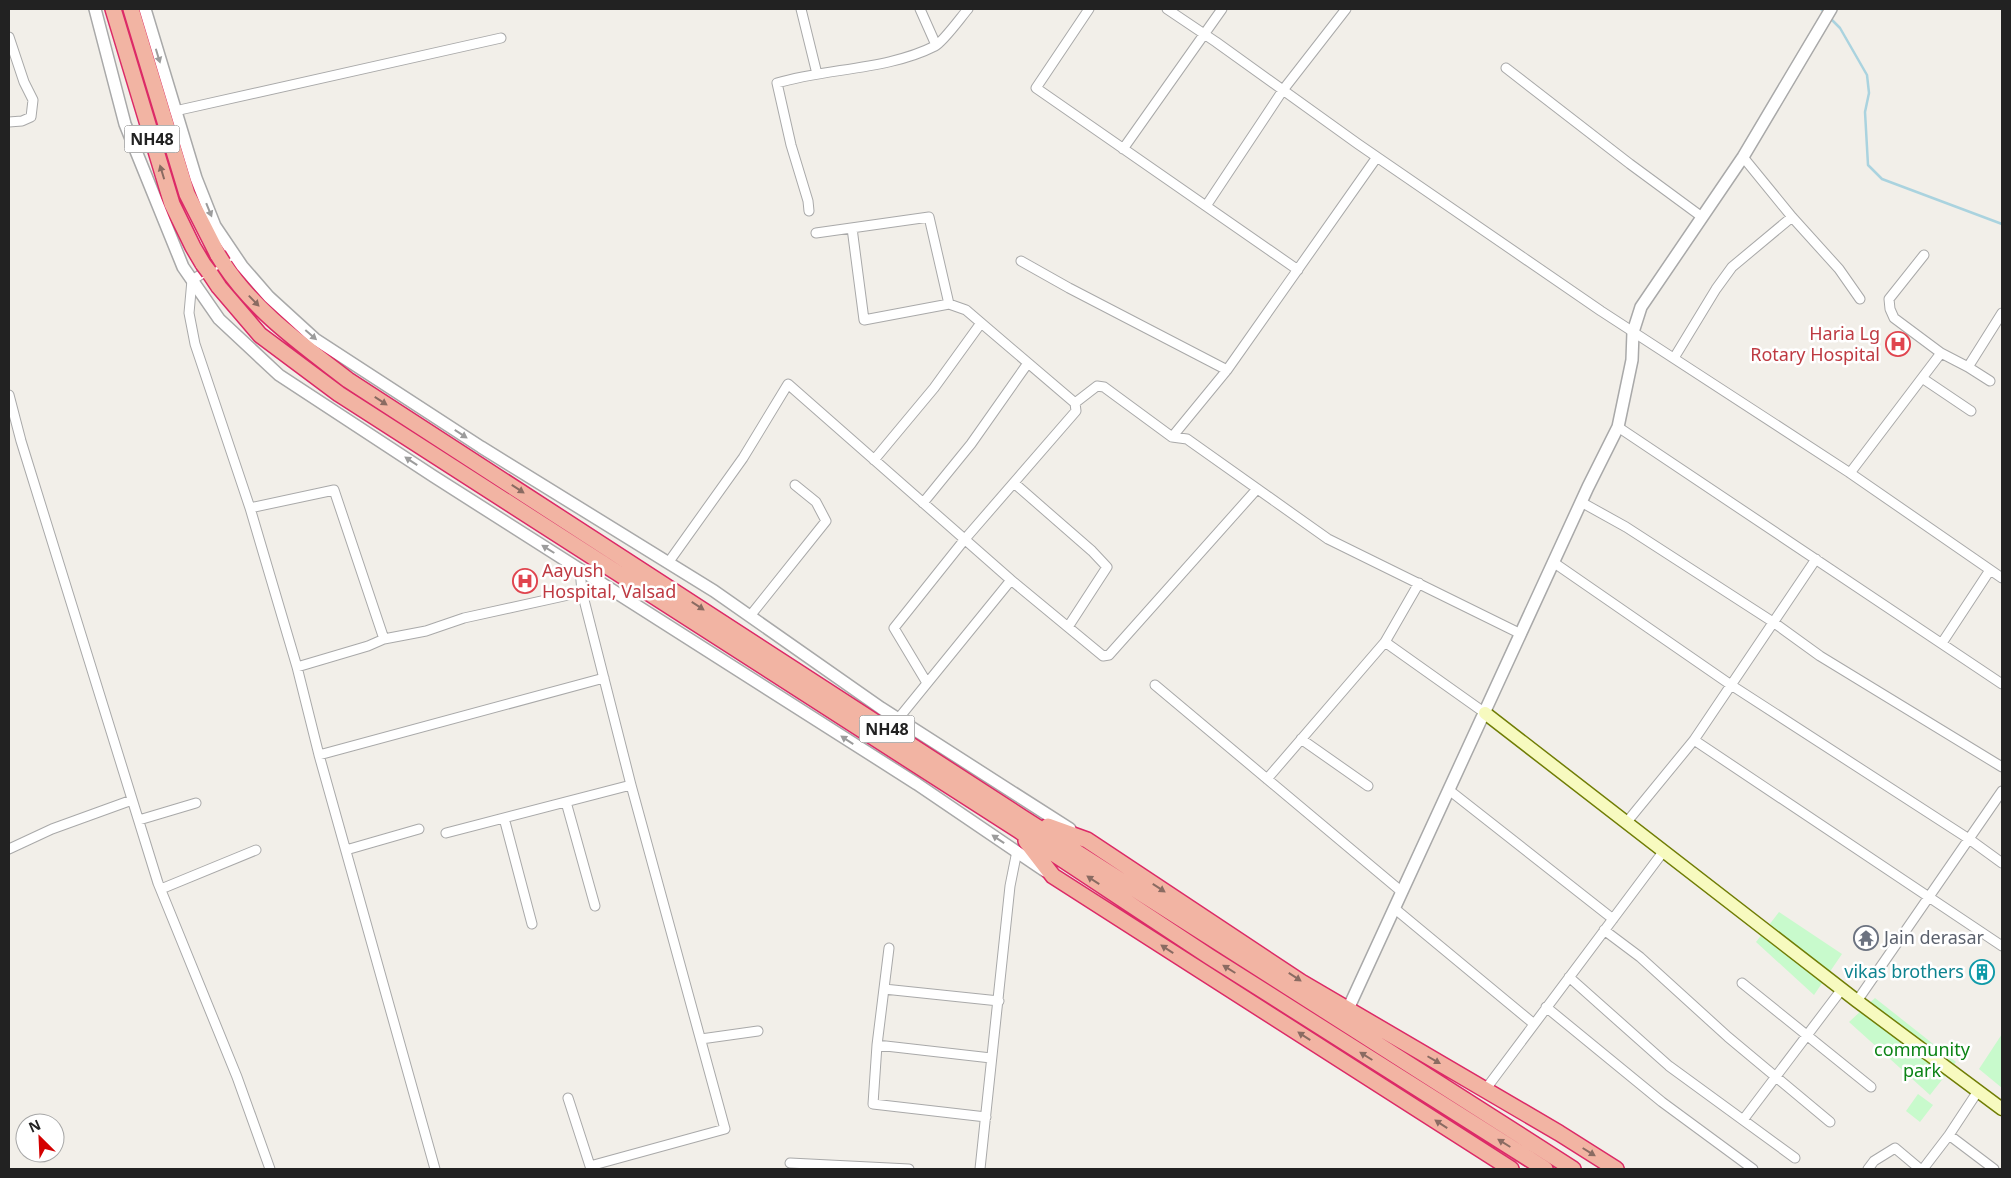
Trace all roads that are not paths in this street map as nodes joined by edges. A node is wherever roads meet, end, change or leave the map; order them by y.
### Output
1 (95, 9) edge
2 (113, 9) edge
3 (131, 9) edge
4 (145, 9) edge
5 (801, 9) edge
6 (920, 9) edge
7 (968, 9) edge
8 (1089, 9) edge
9 (1167, 9) edge
10 (1222, 9) edge
11 (1346, 9) edge
12 (1831, 9) edge
13 (1205, 34) junction
14 (9, 37) edge
15 (501, 38) dead end
16 (936, 45) junction
17 (1506, 68) dead end
18 (817, 74) junction
19 (1283, 90) junction
20 (175, 111) junction
21 (9, 122) edge
22 (1123, 149) junction
23 (1377, 157) junction
24 (1743, 157) junction
25 (1206, 206) junction
26 (809, 211) dead end
27 (1702, 217) junction
28 (1792, 217) junction
29 (852, 228) junction
30 (816, 233) dead end
31 (1924, 255) dead end
32 (225, 257) junction
33 (1021, 261) dead end
34 (1298, 270) junction
35 (192, 280) junction
36 (1860, 298) dead end
37 (948, 304) junction
38 (2002, 313) edge
39 (981, 323) junction
40 (1634, 332) junction
41 (1941, 353) junction
42 (1674, 358) junction
43 (1028, 363) junction
44 (1968, 367) junction
45 (1227, 370) junction
46 (1922, 378) junction
47 (1990, 382) dead end
48 (9, 395) edge
49 (1075, 403) junction
50 (1972, 411) dead end
51 (1618, 427) junction
52 (1172, 437) junction
53 (874, 460) junction
54 (1850, 473) junction
55 (1014, 483) junction
56 (795, 484) dead end
57 (1257, 489) junction
58 (1581, 502) junction
59 (923, 503) junction
60 (250, 508) junction
61 (965, 539) junction
62 (1816, 559) junction
63 (1553, 562) junction
64 (668, 563) junction
65 (580, 569) junction
66 (1990, 570) junction
67 (2002, 578) edge
68 (1011, 580) junction
69 (1419, 583) junction
70 (582, 592) junction
71 (750, 616) junction
72 (1773, 622) junction
73 (1068, 627) junction
74 (767, 628) junction
75 (1521, 634) junction
76 (384, 639) junction
77 (1385, 642) junction
78 (1942, 642) junction
79 (755, 644) junction
80 (296, 667) junction
81 (604, 678) junction
82 (927, 683) junction
83 (2002, 684) edge
84 (1156, 686) dead end
85 (1731, 686) junction
86 (1485, 713) junction
87 (898, 719) junction
88 (1301, 739) junction
89 (1694, 740) junction
90 (319, 755) junction
91 (2002, 768) edge
92 (1267, 779) junction
93 (631, 785) junction
94 (1368, 786) dead end
95 (1449, 790) junction
96 (2002, 791) edge
97 (132, 800) junction
98 (566, 802) junction
99 (196, 804) dead end
100 (504, 818) junction
101 (139, 820) junction
102 (1626, 823) junction
103 (1021, 824) junction
104 (419, 829) dead end
105 (446, 833) dead end
106 (1969, 839) junction
107 (1087, 840) junction
108 (9, 849) edge
109 (256, 850) dead end
110 (346, 850) junction
111 (1017, 851) junction
112 (1663, 852) junction
113 (2002, 863) edge
114 (1053, 876) junction
115 (161, 889) junction
116 (1402, 892) junction
117 (1928, 898) junction
118 (595, 906) dead end
119 (1394, 908) junction
120 (1612, 919) junction
121 (532, 924) dead end
122 (1604, 930) junction
123 (2002, 946) edge
124 (889, 948) dead end
125 (1569, 977) junction
126 (1742, 983) dead end
127 (884, 989) junction
128 (1842, 989) junction
129 (999, 1001) junction
130 (1857, 1001) junction
131 (1546, 1007) junction
132 (1348, 1009) junction
133 (1534, 1024) junction
134 (758, 1031) dead end
135 (1807, 1034) junction
136 (700, 1039) junction
137 (877, 1045) junction
138 (991, 1058) junction
139 (1776, 1076) junction
140 (1871, 1087) dead end
141 (1484, 1090) junction
142 (1978, 1091) junction
143 (568, 1098) dead end
144 (2002, 1109) edge
145 (986, 1117) junction
146 (1743, 1120) junction
147 (1830, 1122) dead end
148 (1949, 1135) junction
149 (1564, 1136) junction
150 (1549, 1154) junction
151 (1795, 1158) dead end
152 (790, 1163) dead end
153 (591, 1168) edge
154 (270, 1169) edge
155 (435, 1169) edge
156 (909, 1169) edge
157 (980, 1169) edge
158 (1511, 1169) edge
159 (1545, 1169) edge
160 (1573, 1169) edge
161 (1616, 1169) edge
162 (1753, 1169) edge
163 (1868, 1169) edge
164 (1922, 1169) edge
165 (1994, 1169) edge

1 - 35 street
103 -> 2 highway, NH48
3 - 32 highway, NH48
4 -> 20 street
5 - 18 street
6 - 16 street
7 - 16 street
8 - 22 street
9 - 13 street
10 - 13 street
11 - 19 street
12 - 24 street
13 - 19 street
13 - 22 street
14 - 21 street
15 - 20 street
16 - 18 street
17 - 27 street
18 - 26 street
19 - 23 street
19 - 25 street
20 -> 32 street
22 - 25 street
23 - 34 street
23 - 40 street
24 - 27 street
24 - 28 street
25 - 34 street
27 - 40 street
28 - 36 street
28 - 42 street
29 - 30 street
29 - 37 street
29 - 37 street
31 - 41 street
32 - 35 street
32 -> 64 street
32 -> 79 highway, NH48
33 - 45 street
34 - 45 street
35 - 60 street
65 -> 35 street
37 - 39 street
38 - 44 street
39 - 43 street
39 - 53 street
40 - 42 street
40 - 51 street
41 - 44 street
41 - 46 street
42 - 54 street
43 - 49 street
43 - 59 street
44 - 47 street
45 - 52 street
46 - 50 street
46 - 54 street
48 - 97 street
49 - 52 street
49 - 55 street
51 - 58 street
51 - 62 street
52 - 57 street
53 - 59 street
53 - 64 street
54 - 66 street
55 - 61 street
55 - 73 street
56 - 71 street
57 - 69 street
57 - 73 street
58 - 63 street
58 - 72 street
59 - 61 street
60 - 76 street
60 - 80 street
61 - 68 street
61 - 82 street
62 - 72 street
62 - 78 street
63 - 75 street
63 - 85 street
64 - 71 street
65 - 70 street
111 -> 65 street
66 - 67 street
66 - 78 street
68 - 73 street
68 - 82 street
69 - 75 street
69 - 77 street
70 - 76 street
70 - 81 street
71 - 74 street
72 - 85 street
72 - 91 street
74 - 79 street
74 - 87 street
75 - 86 street
76 - 80 street
77 - 86 street
77 - 88 street
78 - 83 street
79 - 103 highway, NH48
80 - 90 street
81 - 90 street
81 - 93 street
82 - 87 street
84 - 92 street
85 - 89 street
85 - 106 street
86 - 95 street
86 - 102 main road
87 - 107 street
88 - 92 street
88 - 94 street
89 - 102 street
89 - 117 street
90 - 110 street
92 - 116 street
93 - 98 street
93 - 136 street
95 - 116 street
95 - 120 street
96 - 106 street
97 - 101 street
97 - 108 street
98 - 100 street
98 - 118 street
99 - 101 street
100 - 105 street
100 - 121 street
101 - 115 street
102 - 112 main road
103 - 107 highway
103 - 114 highway
103 - 150 highway, NH48
159 -> 103 highway, NH48
104 - 110 street
106 - 113 street
106 - 117 street
107 -> 132 highway
109 - 115 street
110 - 155 street
111 - 114 street
111 - 129 street
112 - 120 street
112 - 128 main road
158 -> 114 highway
115 - 154 street
116 - 119 street
117 - 123 street
117 - 130 street
119 - 132 street
119 - 133 street
120 - 122 street
122 - 125 street
122 - 139 street
124 - 127 street
125 - 131 street
125 - 146 street
126 - 135 street
127 - 129 street
127 - 137 street
128 - 130 main road
128 - 135 street
129 - 138 street
130 - 142 main road
131 - 133 street
131 - 162 street
132 -> 141 highway
133 - 141 street
134 - 136 street
135 - 139 street
135 - 140 street
136 - 153 street
137 - 138 street
137 - 145 street
138 - 145 street
139 - 146 street
139 - 147 street
141 - 149 highway
142 - 144 main road
142 - 148 street
143 - 153 street
145 - 157 street
146 - 151 street
148 - 164 street
148 - 165 street
149 - 150 highway
149 -> 161 highway
150 - 160 highway, NH48
152 - 156 street
163 - 164 street

